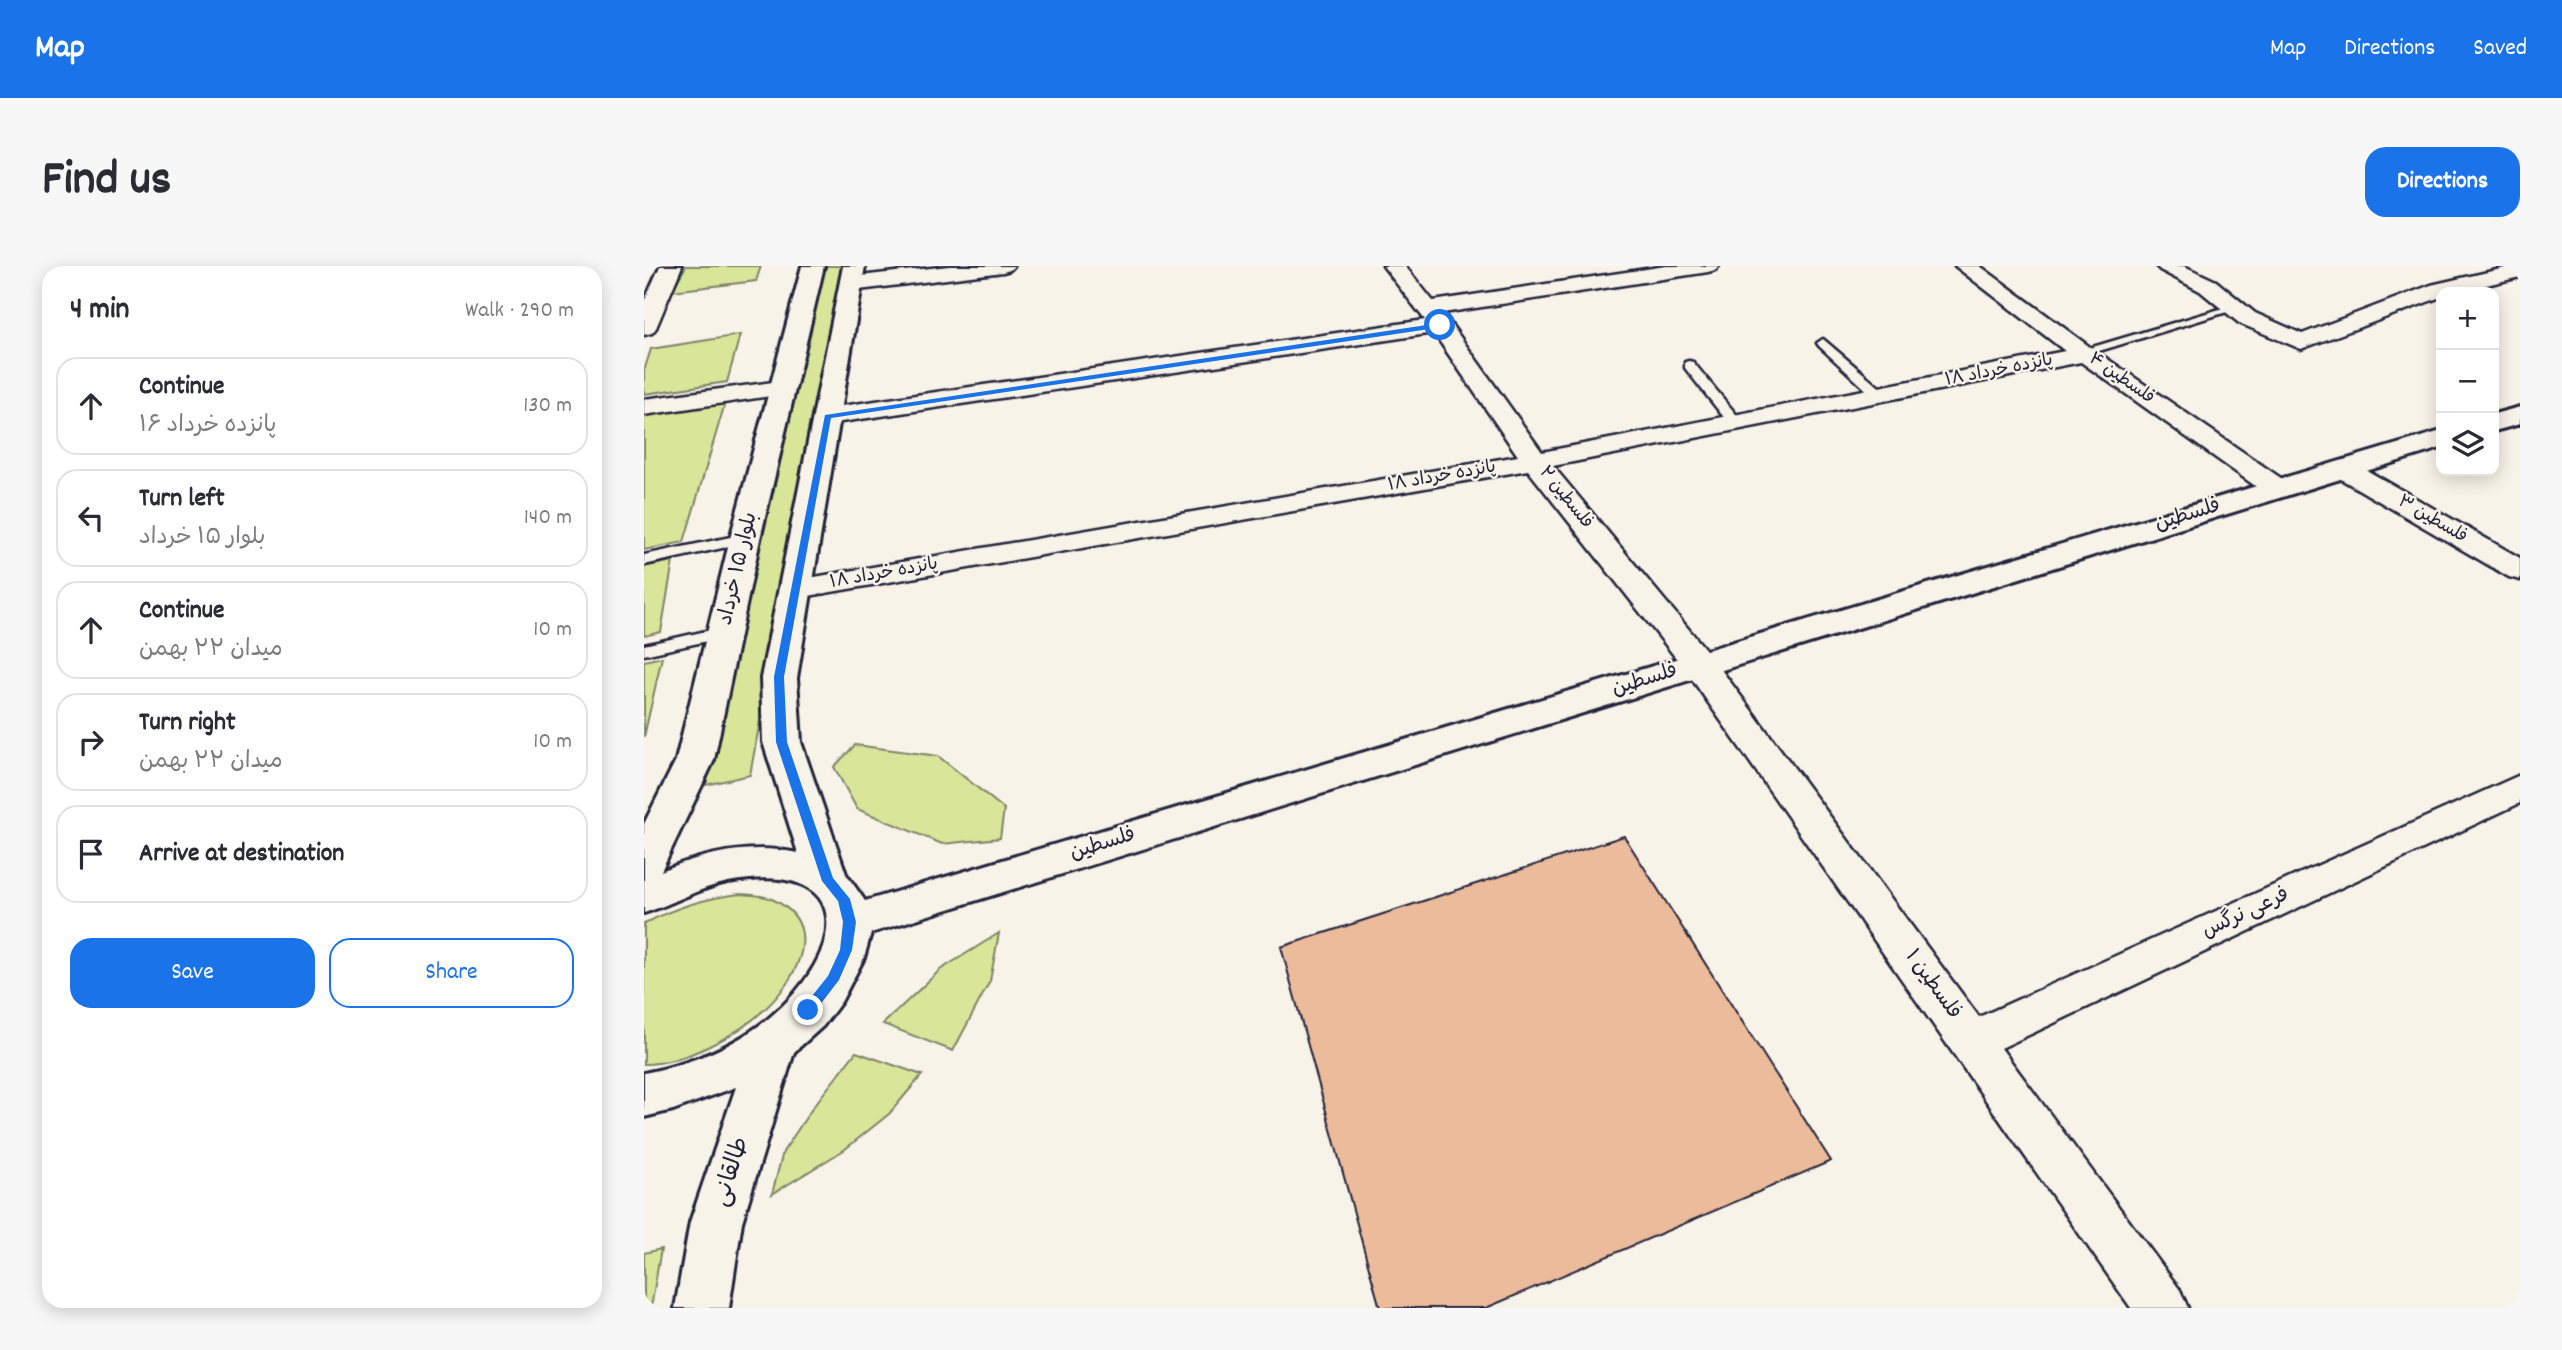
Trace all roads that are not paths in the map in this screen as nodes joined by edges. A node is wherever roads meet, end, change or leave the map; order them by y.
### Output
1 (671, 266) edge
2 (813, 266) edge
3 (1003, 266) edge
4 (1394, 266) edge
5 (1708, 266) edge
6 (1966, 266) edge
7 (2167, 266) edge
8 (853, 275) edge
9 (2516, 275) edge
10 (2234, 308) junction
11 (1434, 317) junction
12 (644, 328) edge
13 (1823, 343) dead end
14 (2084, 353) junction
15 (1689, 365) dead end
16 (781, 388) junction
17 (1879, 394) junction
18 (644, 407) edge
19 (2520, 415) edge
20 (828, 416) junction
21 (2499, 421) edge
22 (1735, 422) junction
23 (2436, 441) edge
24 (1535, 461) junction
25 (2344, 469) junction
26 (2278, 489) junction
27 (745, 539) junction
28 (644, 560) edge
29 (2520, 570) edge
30 (797, 589) junction
31 (724, 632) junction
32 (644, 650) edge
33 (1699, 664) junction
34 (2520, 788) edge
35 (644, 864) edge
36 (828, 881) junction
37 (644, 897) edge
38 (850, 922) junction
39 (775, 1039) junction
40 (1972, 1041) junction
41 (644, 1095) edge
42 (702, 1308) edge
43 (2162, 1308) edge

1 - 12 street
2 - 16 main road, بلوار ۱۵ خرداد
3 - 8 street
4 - 11 street, فلسطین ۲
5 - 11 street
6 - 14 street, فلسطین ۴
7 - 10 street
8 - 20 main road
9 - 10 street
10 - 14 lane
11 - 20 street
11 - 24 street, فلسطین ۲
13 - 17 lane
14 - 17 street, پانزده خرداد ۱۸
14 - 26 street, فلسطین ۴
15 - 22 lane
16 - 18 street
16 - 27 main road, بلوار ۱۵ خرداد
17 - 22 street, پانزده خرداد ۱۸
19 - 21 main road
20 - 30 main road
22 - 24 street, پانزده خرداد ۱۸
23 - 25 main road, فلسطین
24 - 30 street, پانزده خرداد ۱۸
24 - 33 street, فلسطین ۲
25 - 26 main road, فلسطین
25 - 29 street, فلسطین ۳
26 - 33 main road, فلسطین
27 - 28 lane
27 - 31 main road, بلوار ۱۵ خرداد
30 - 36 main road
31 - 32 lane
31 - 35 main road, بلوار ۱۵ خرداد
33 - 38 main road, فلسطین
33 - 40 street, فلسطین ۱
34 - 40 street, فرعی نرگس
36 - 37 main road
36 - 38 main road
38 - 39 main road
39 - 41 main road
39 - 42 main road, طالقانی
40 - 43 street, فلسطین ۱

